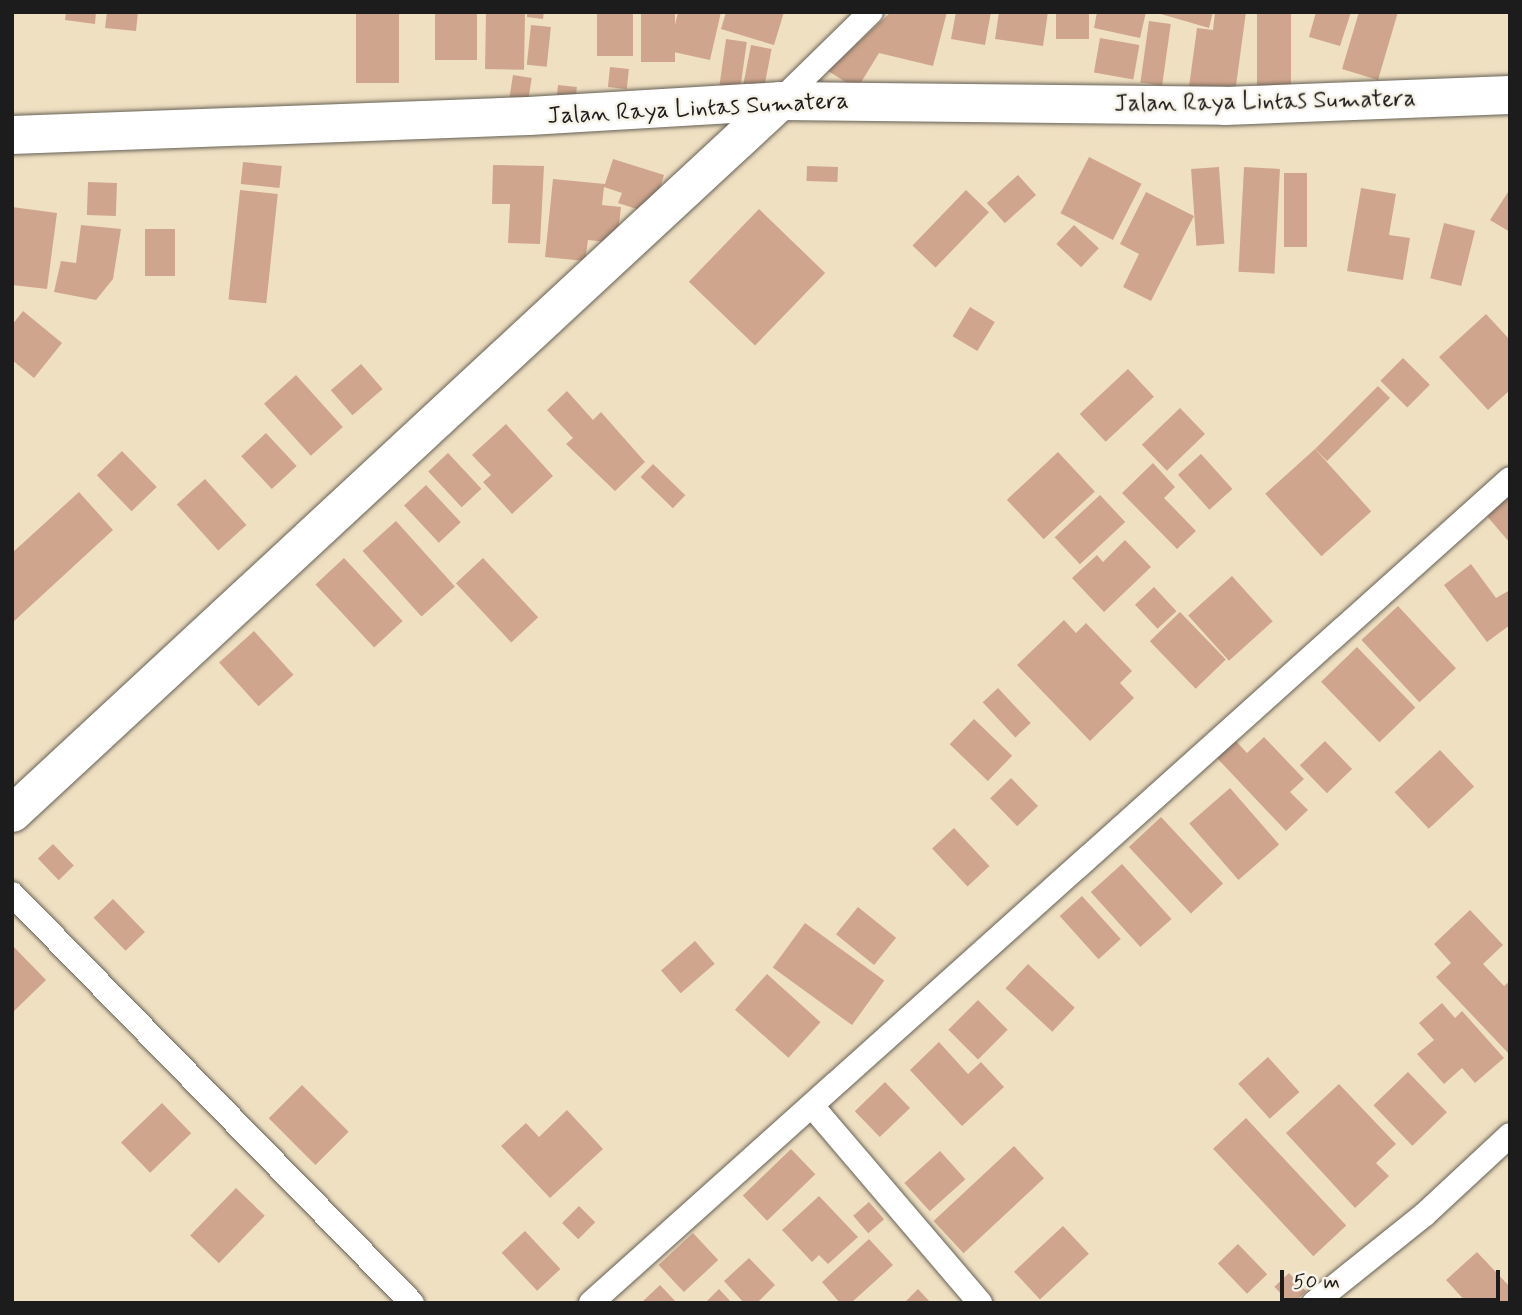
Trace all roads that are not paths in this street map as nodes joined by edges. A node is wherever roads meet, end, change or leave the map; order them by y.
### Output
1 (872, 12) edge
2 (1510, 95) edge
3 (780, 100) junction
4 (12, 135) edge
5 (1510, 479) edge
6 (12, 813) edge
7 (12, 894) edge
8 (812, 1106) junction
9 (1510, 1135) edge
10 (412, 1303) edge
11 (591, 1303) edge
12 (980, 1303) edge
13 (1314, 1303) edge

1 - 3 street
2 - 3 highway, Jalan Raya Lintas Sumatera
3 - 4 highway, Jalan Raya Lintas Sumatera
3 - 6 street
5 - 8 street
7 - 10 street
8 - 11 street
8 - 12 street
9 - 13 street

